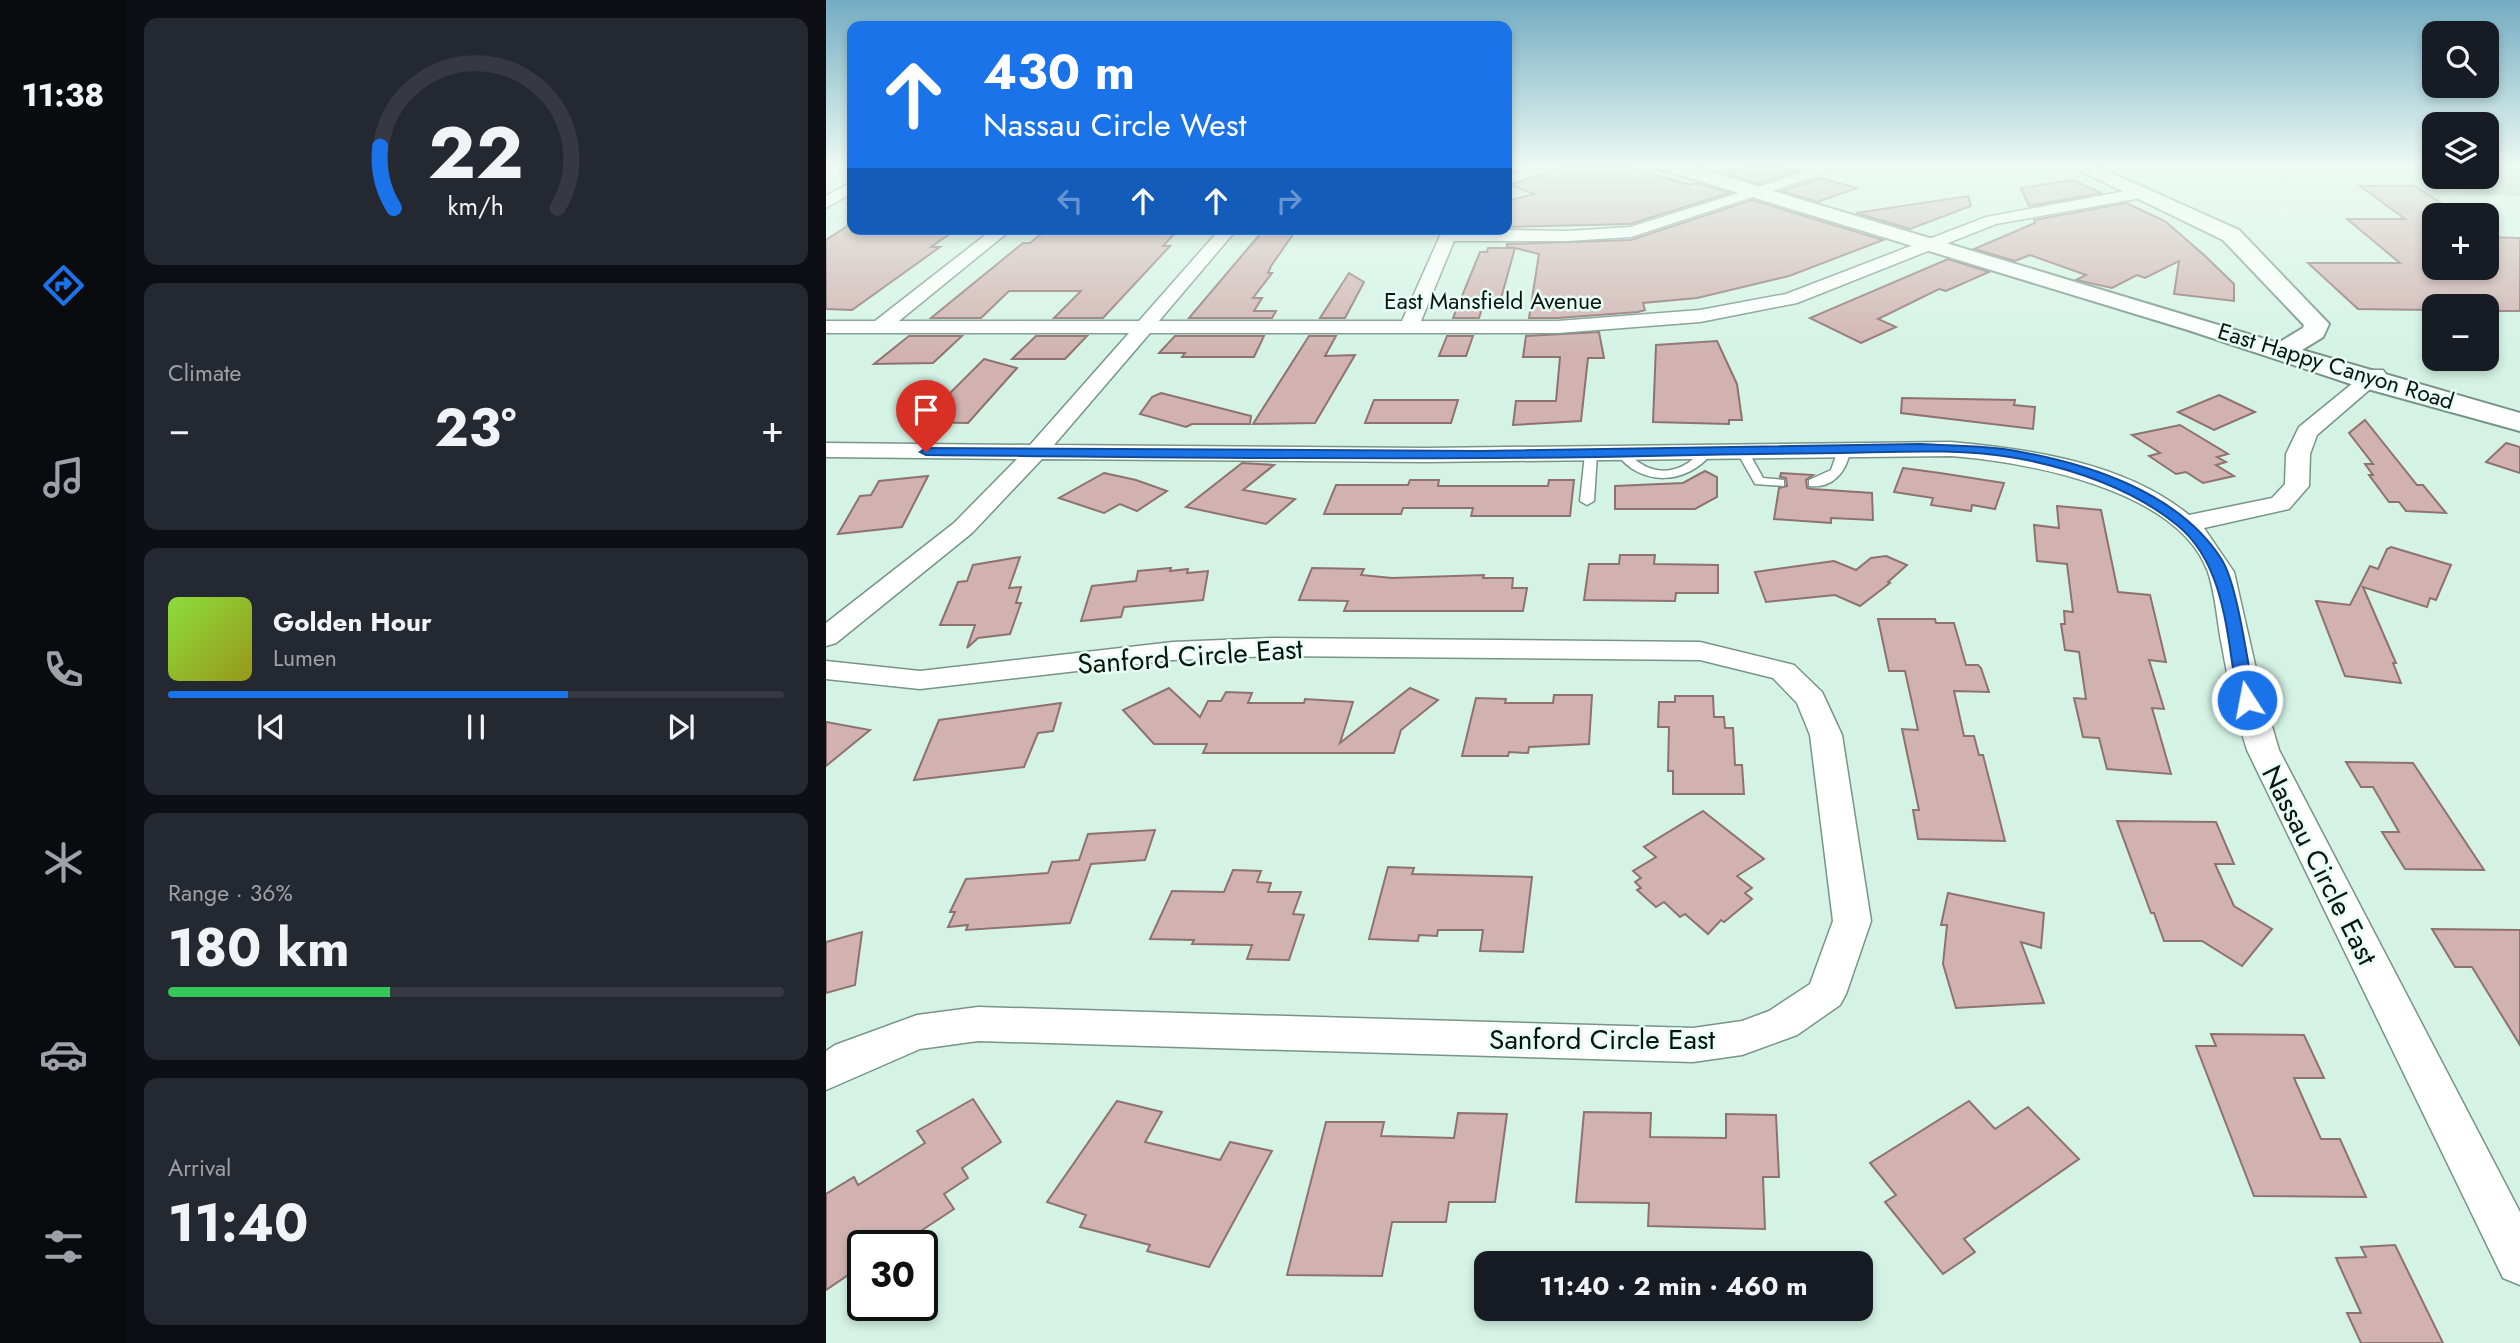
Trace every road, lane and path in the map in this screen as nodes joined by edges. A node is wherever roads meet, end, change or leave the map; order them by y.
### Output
1 (1645, 228) edge
2 (1874, 228) edge
3 (1976, 228) edge
4 (2217, 228) edge
5 (996, 235) edge
6 (1224, 235) edge
7 (1449, 235) edge
8 (1512, 235) edge
9 (1928, 244) junction
10 (1409, 326) junction
11 (826, 327) edge
12 (880, 327) junction
13 (1144, 327) junction
14 (2284, 350) junction
15 (2371, 377) junction
16 (2520, 422) edge
17 (826, 450) edge
18 (1844, 450) junction
19 (1036, 452) junction
20 (1743, 452) junction
21 (1591, 454) junction
22 (1780, 482) dead end
23 (1813, 483) dead end
24 (1587, 501) dead end
25 (2185, 524) junction
26 (826, 637) edge
27 (826, 670) edge
28 (826, 1072) edge
29 (2520, 1261) edge

1 - 8 street
2 - 9 street, East Happy Canyon Road
3 - 9 street, East Mansfield Avenue
4 - 14 street
5 - 12 street
6 - 13 street
7 - 10 street
9 - 10 street, East Mansfield Avenue
9 - 14 street, East Happy Canyon Road
10 - 13 street, East Mansfield Avenue
11 - 12 street, East Mansfield Avenue
12 - 13 street, East Mansfield Avenue
13 - 19 street
14 - 15 street, East Happy Canyon Road
15 - 16 street, East Happy Canyon Road
15 - 25 street
17 - 19 street, Nassau Circle East
18 - 20 street, Nassau Circle East
18 - 23 lane
18 - 25 street, Nassau Circle East
19 - 21 street, Nassau Circle East
19 - 26 street
20 - 21 street, Nassau Circle East
20 - 22 lane
21 - 24 lane
25 - 29 street, Nassau Circle East
27 - 28 street, Sanford Circle East

